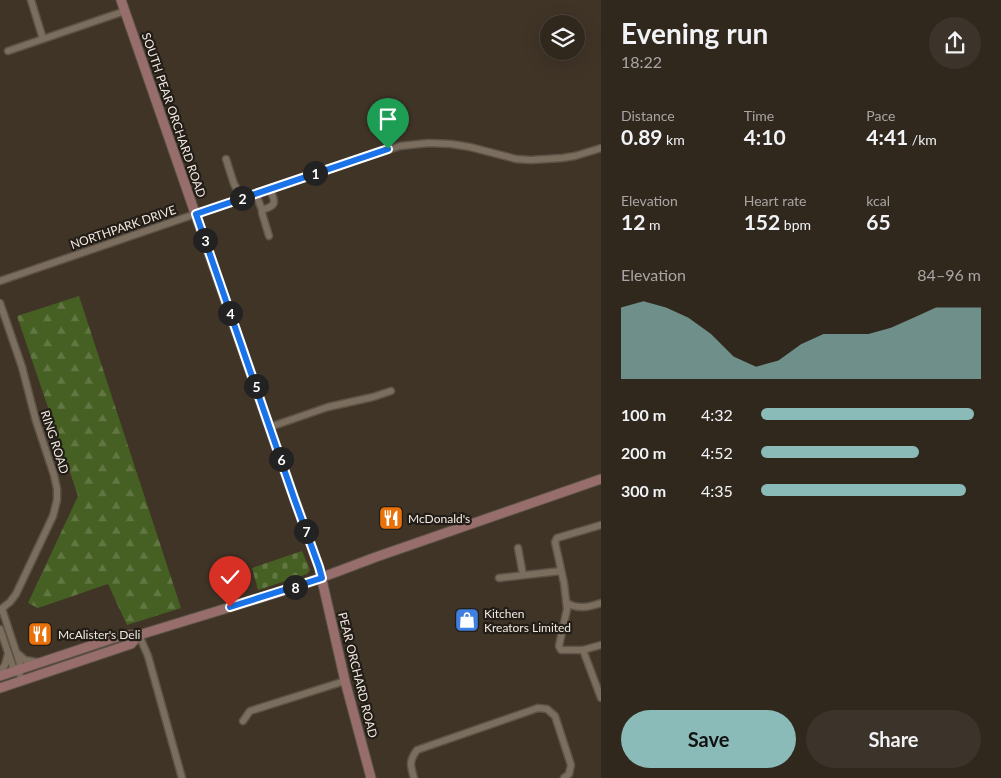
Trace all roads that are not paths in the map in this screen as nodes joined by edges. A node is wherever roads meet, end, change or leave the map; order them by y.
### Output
1 (30, 0) edge
2 (121, 0) edge
3 (125, 12) junction
4 (43, 39) junction
5 (8, 51) dead end
6 (601, 148) edge
7 (226, 158) dead end
8 (270, 188) junction
9 (256, 194) junction
10 (241, 199) junction
11 (262, 210) junction
12 (196, 214) junction
13 (268, 236) dead end
14 (0, 281) edge
15 (0, 303) edge
16 (391, 391) dead end
17 (270, 427) junction
18 (601, 479) edge
19 (601, 525) edge
20 (518, 548) dead end
21 (562, 571) junction
22 (523, 575) junction
23 (322, 578) junction
24 (499, 578) dead end
25 (566, 602) junction
26 (601, 603) edge
27 (1, 610) edge
28 (0, 629) edge
29 (139, 636) junction
30 (601, 645) edge
31 (583, 650) junction
32 (16, 652) junction
33 (8, 653) junction
34 (40, 663) junction
35 (18, 670) junction
36 (0, 672) edge
37 (0, 676) edge
38 (22, 680) junction
39 (346, 681) junction
40 (0, 688) edge
41 (601, 698) edge
42 (244, 721) dead end
43 (182, 778) edge
44 (371, 778) edge
45 (414, 778) edge
46 (564, 778) edge

1 - 4 street
2 - 3 street, SOUTH PEAR ORCHARD ROAD
3 - 4 street
3 - 12 street, SOUTH PEAR ORCHARD ROAD
4 - 5 street
6 - 8 street, NORTHPARK DRIVE
7 - 10 street
8 - 9 street, NORTHPARK DRIVE
8 - 11 street
9 - 10 street, NORTHPARK DRIVE
9 - 11 street
10 - 12 street, NORTHPARK DRIVE
11 - 13 street
12 - 14 street, NORTHPARK DRIVE
12 - 17 street, SOUTH PEAR ORCHARD ROAD
15 - 27 street, RING ROAD
16 - 17 street
17 - 23 street, SOUTH PEAR ORCHARD ROAD
18 - 23 street
19 - 21 street
20 - 22 street
21 - 22 street
21 - 25 street
22 - 24 street
23 - 29 street
23 - 39 street, PEAR ORCHARD ROAD
25 - 26 street
25 - 31 street
27 - 32 street, RING ROAD
28 - 33 street, RING ROAD
29 - 34 street
29 - 38 street
29 - 43 street
30 - 31 street
31 - 41 street
32 - 34 street
32 - 35 street, RING ROAD
33 - 35 street, RING ROAD
33 - 36 street
34 - 35 street
35 - 37 street
35 - 38 street, RING ROAD
38 - 40 street
39 - 42 street
39 - 44 street, PEAR ORCHARD ROAD
45 - 46 street

